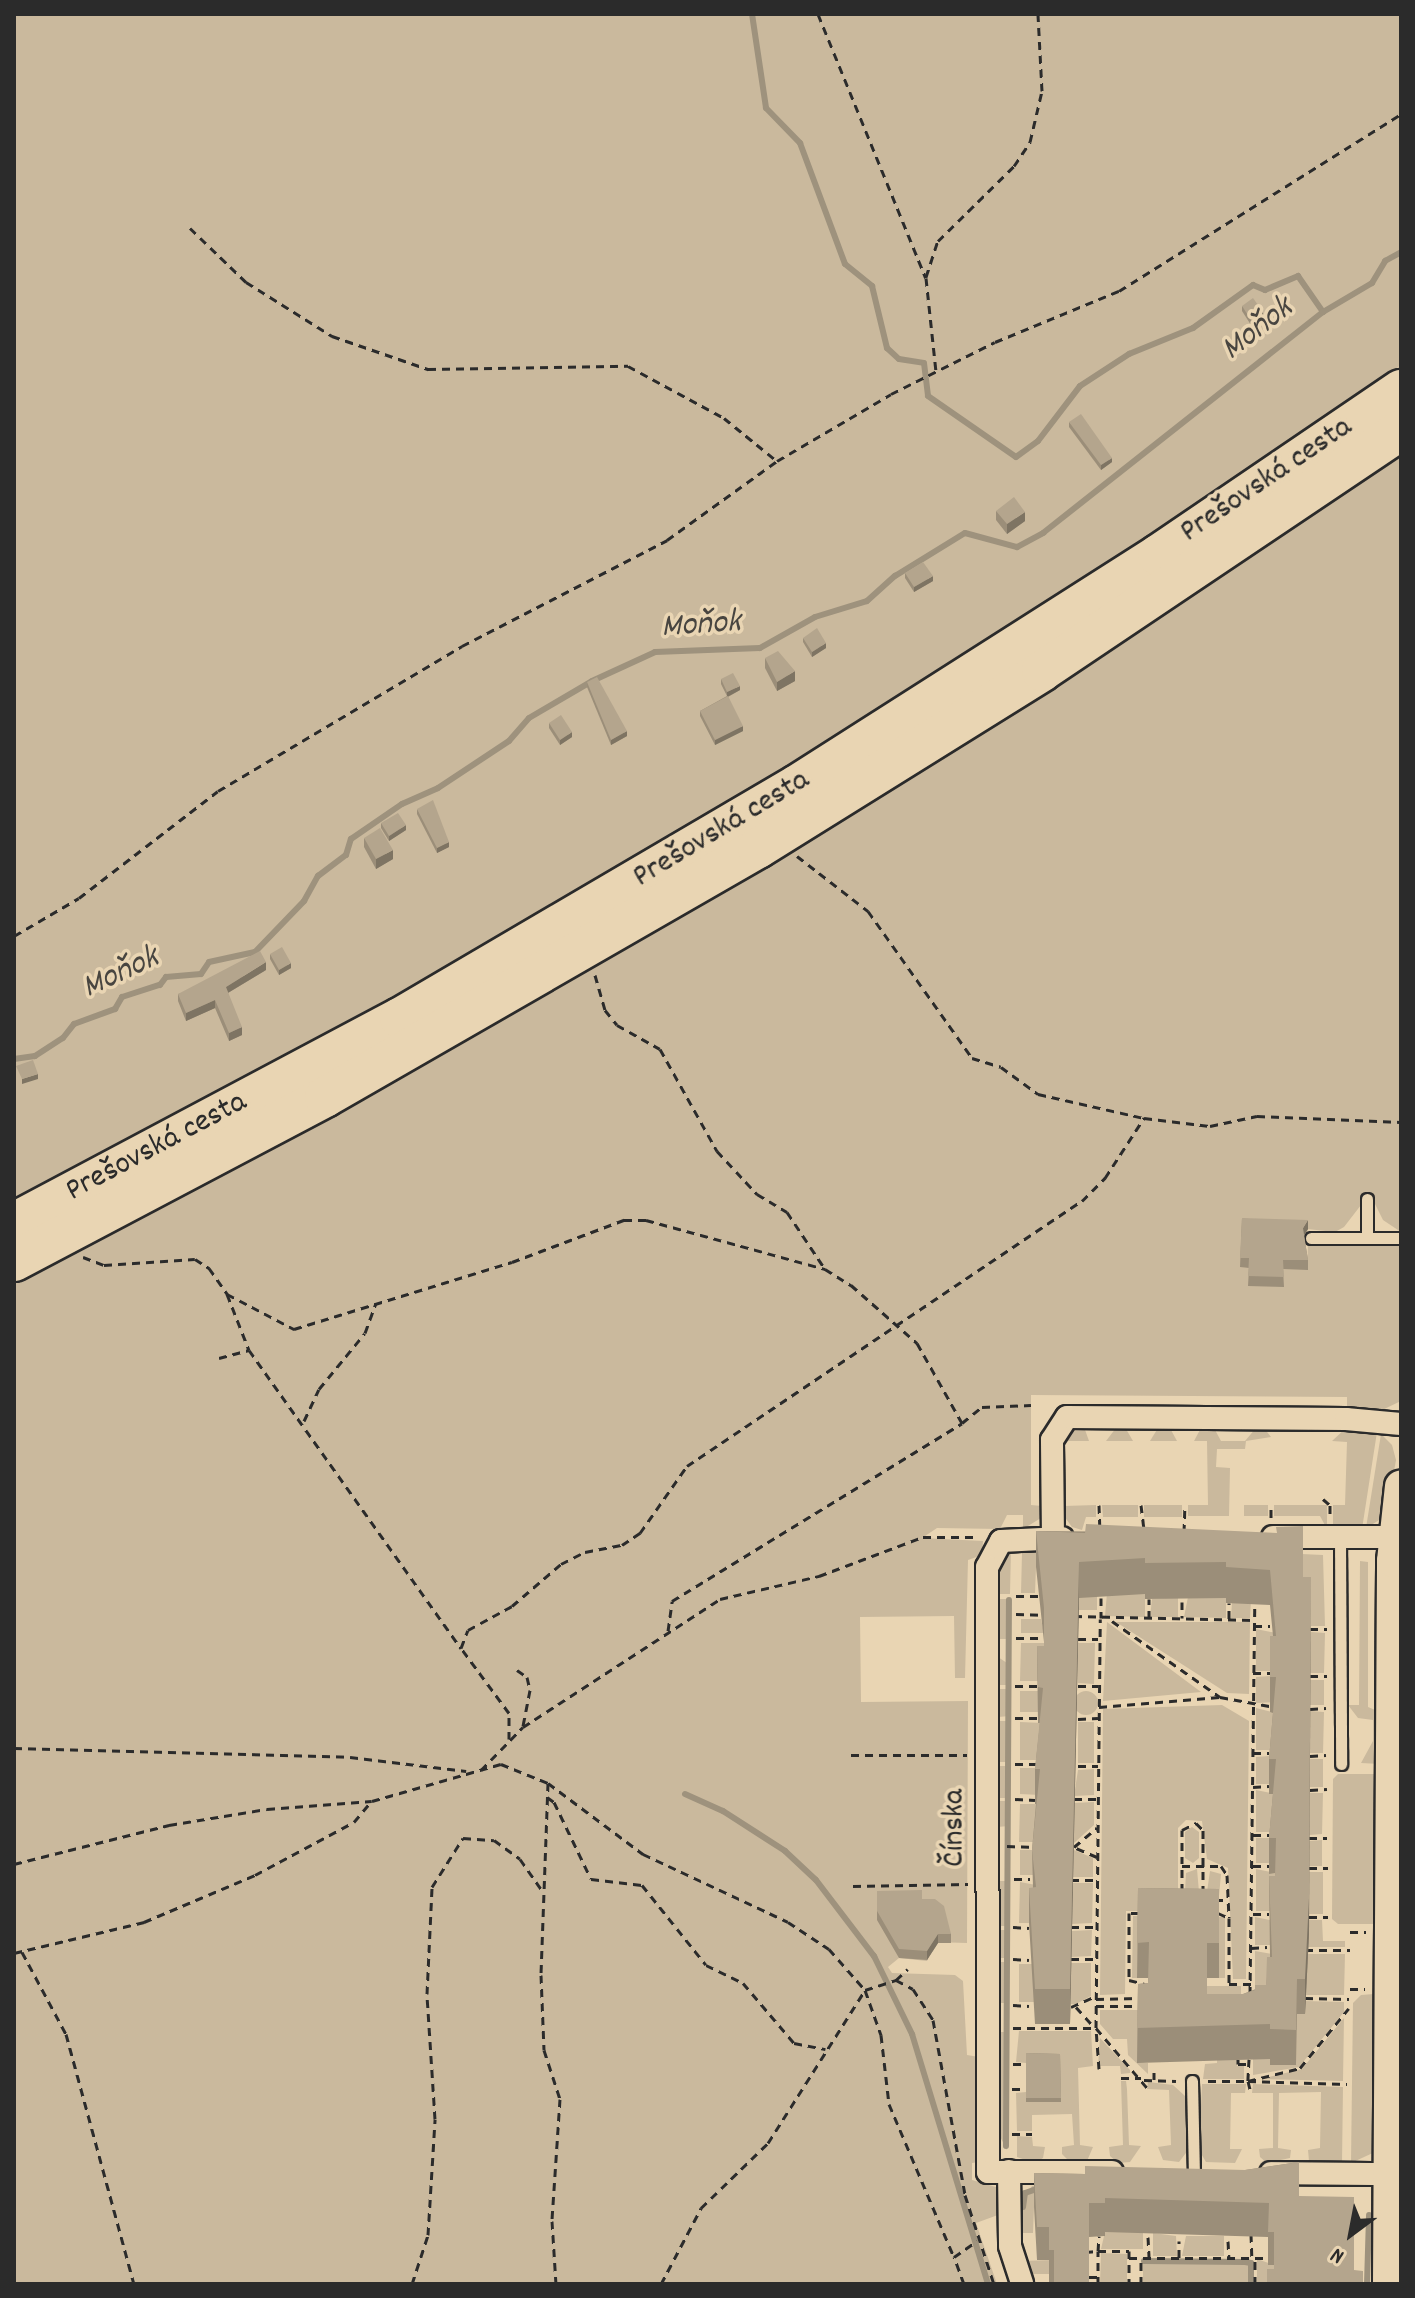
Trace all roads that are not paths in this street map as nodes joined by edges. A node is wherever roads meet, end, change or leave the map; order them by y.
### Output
1 (1401, 390) edge
2 (1401, 430) edge
3 (1367, 1199) dead end
4 (14, 1223) edge
5 (1311, 1238) dead end
6 (1367, 1238) junction
7 (1401, 1238) edge
8 (14, 1261) edge
9 (1401, 1424) edge
10 (1401, 1486) edge
11 (1395, 1537) junction
12 (1053, 1538) junction
13 (1102, 1538) edge
14 (1244, 1538) edge
15 (1340, 1538) junction
16 (1341, 1764) dead end
17 (1396, 1767) edge
18 (1192, 2081) road end
19 (998, 2172) junction
20 (1134, 2172) edge
21 (1164, 2172) edge
22 (1194, 2173) junction
23 (1222, 2173) edge
24 (1250, 2173) edge
25 (1389, 2174) junction
26 (1022, 2284) edge
27 (1389, 2284) edge

1 - 4 highway, Prešovská cesta
2 - 8 highway, Prešovská cesta
3 - 6 lane
5 - 6 lane
6 - 7 lane
9 - 12 street
10 - 11 street
11 - 15 street
11 - 17 street
12 - 13 street
12 - 19 street, Čínska
14 - 15 street
15 - 16 lane
17 - 25 street
18 - 22 lane
19 - 20 street
19 - 26 street, Čínska
21 - 22 street
22 - 23 street
24 - 25 street
25 - 27 street

